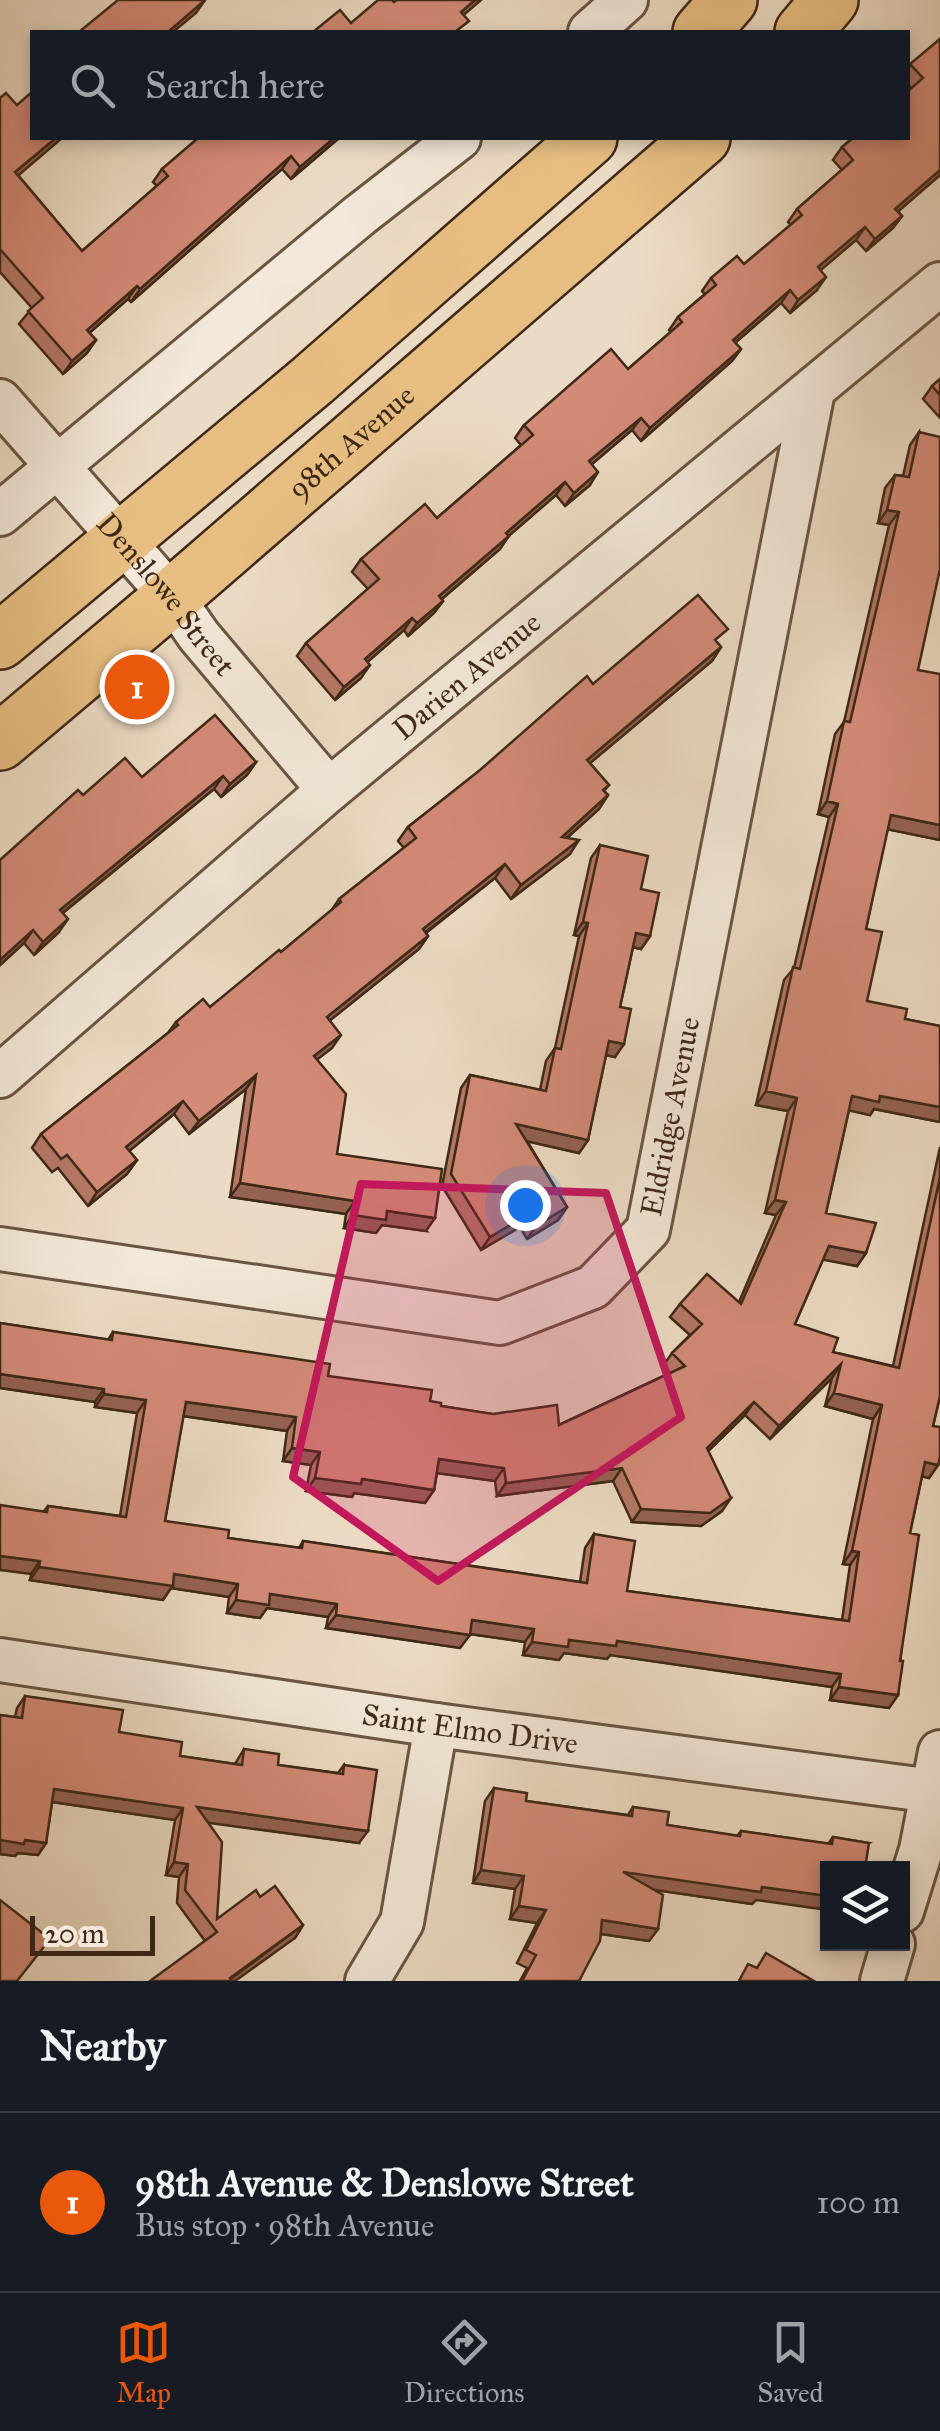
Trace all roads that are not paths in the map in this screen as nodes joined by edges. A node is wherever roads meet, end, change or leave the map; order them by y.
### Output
1 (626, 0) edge
2 (729, 0) edge
3 (830, 0) edge
4 (592, 30) edge
5 (703, 30) edge
6 (805, 30) edge
7 (457, 140) edge
8 (587, 140) edge
9 (700, 140) edge
10 (940, 284) edge
11 (814, 391) junction
12 (0, 401) edge
13 (57, 466) junction
14 (0, 514) edge
15 (120, 539) junction
16 (172, 597) junction
17 (0, 641) edge
18 (0, 742) edge
19 (329, 790) junction
20 (0, 1076) edge
21 (0, 1248) edge
22 (0, 1660) edge
23 (436, 1725) junction
24 (937, 1778) edge
25 (910, 1885) edge
26 (891, 1951) edge
27 (367, 1981) edge
28 (882, 1981) edge

1 - 4 street
2 - 5 main road
3 - 6 main road
7 - 13 street
8 - 15 main road
9 - 16 main road, 98th Avenue
10 - 11 street, Darien Avenue
11 - 19 street, Darien Avenue
11 - 21 street, Eldridge Avenue
12 - 13 street, Denslowe Street
13 - 14 street
13 - 15 street, Denslowe Street
15 - 16 street, Denslowe Street
15 - 17 main road
16 - 18 main road, 98th Avenue
16 - 19 street, Denslowe Street
19 - 20 street, Darien Avenue
22 - 23 street, Saint Elmo Drive
23 - 24 street, Saint Elmo Drive
23 - 27 street
24 - 25 street
26 - 28 street

